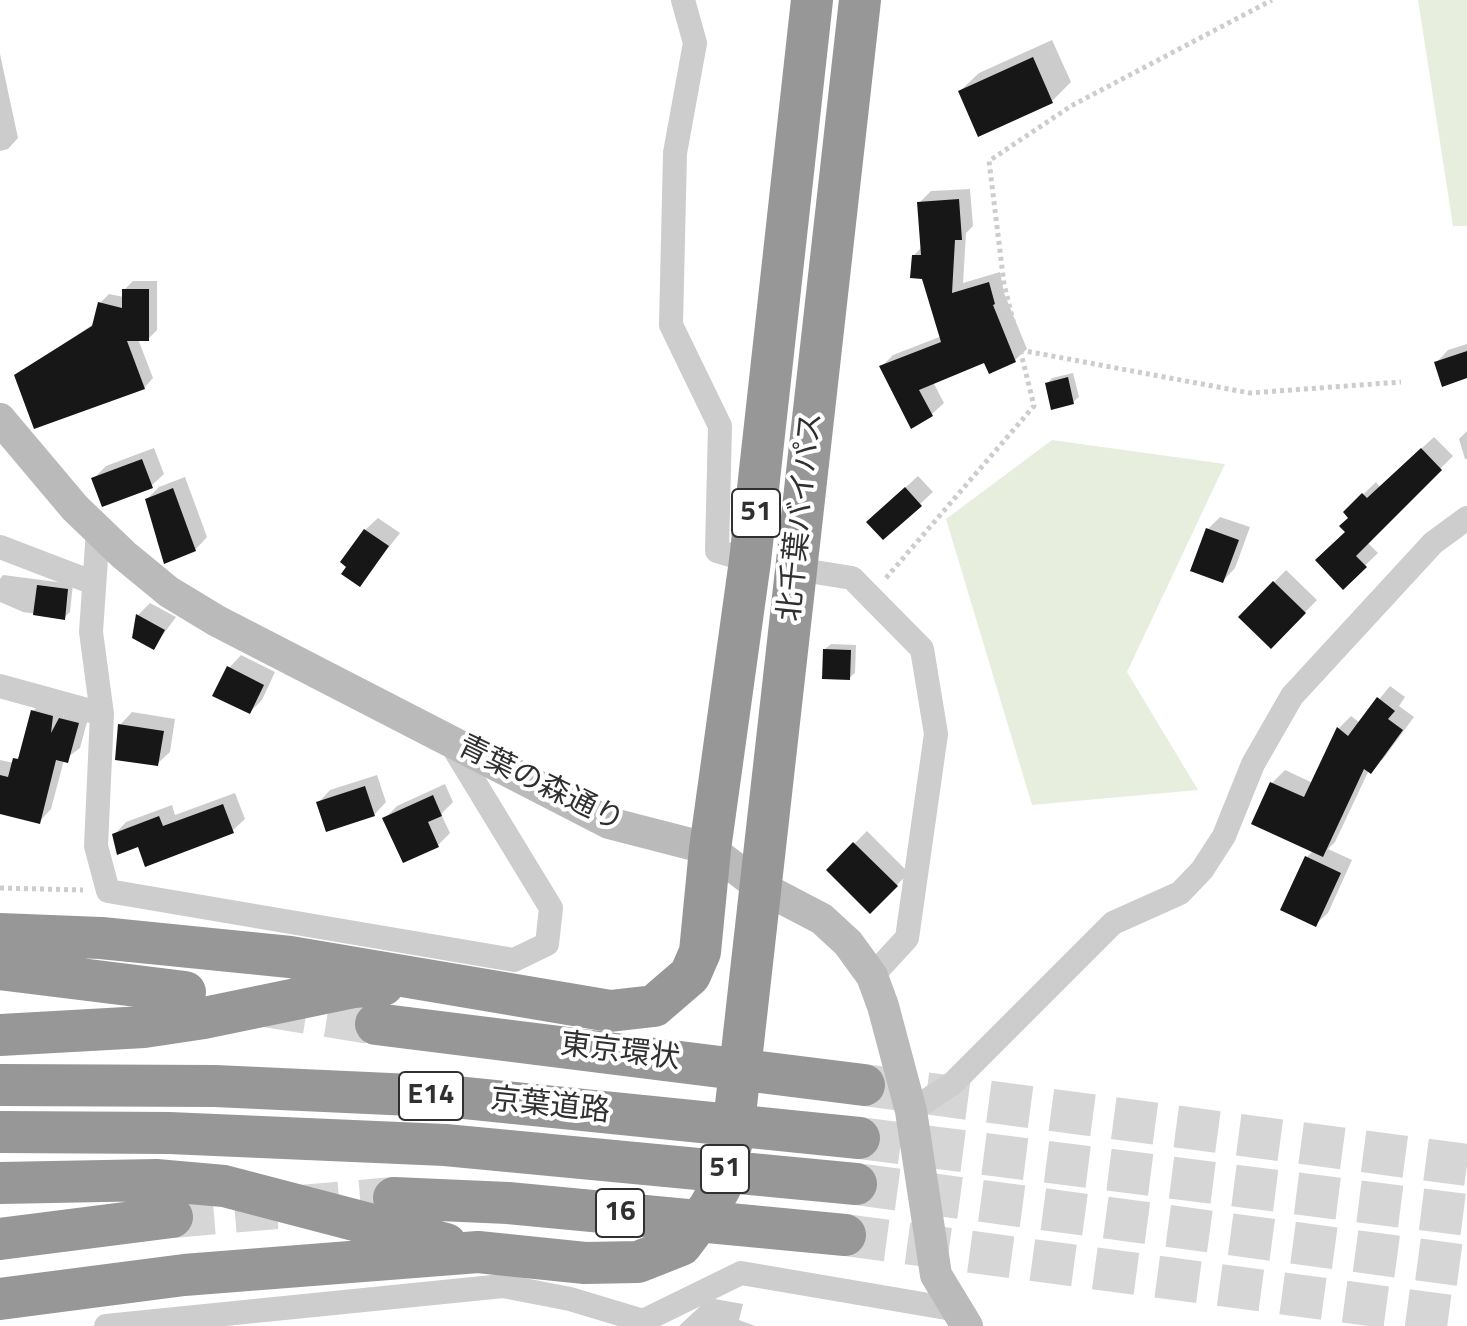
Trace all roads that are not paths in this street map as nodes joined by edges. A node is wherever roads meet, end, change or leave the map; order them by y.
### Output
1 (683, 0) edge
2 (812, 0) edge
3 (860, 0) edge
4 (0, 419) edge
5 (1467, 518) edge
6 (98, 530) junction
7 (0, 547) edge
8 (750, 561) junction
9 (796, 569) junction
10 (94, 583) junction
11 (0, 686) edge
12 (102, 714) junction
13 (450, 742) junction
14 (710, 849) junction
15 (759, 886) junction
16 (0, 934) edge
17 (0, 969) edge
18 (872, 976) junction
19 (428, 978) junction
20 (110, 985) junction
21 (185, 992) dead end
22 (0, 996) edge
23 (376, 1024) tunnel mouth
24 (0, 1035) edge
25 (0, 1085) edge
26 (864, 1085) tunnel mouth
27 (911, 1111) junction
28 (0, 1132) edge
29 (859, 1138) tunnel mouth
30 (0, 1183) edge
31 (856, 1184) tunnel mouth
32 (394, 1198) tunnel mouth
33 (172, 1217) tunnel mouth
34 (0, 1224) edge
35 (55, 1230) junction
36 (845, 1235) tunnel mouth
37 (0, 1239) edge
38 (478, 1252) junction
39 (0, 1299) edge
40 (963, 1318) edge
41 (106, 1326) edge

1 - 8 street
2 - 8 highway, 北千葉バイパス / 51
3 - 9 highway, 北千葉バイパス / 51
4 - 6 street, 青葉の森通り
5 - 27 street
6 - 10 street
6 - 13 street, 青葉の森通り
7 - 10 street
8 - 14 highway, 北千葉バイパス / 51
9 - 15 highway, 北千葉バイパス / 51
9 - 18 street
10 - 12 street
11 - 12 street
12 - 13 street
13 - 14 street, 青葉の森通り
14 - 15 street, 青葉の森通り
14 - 19 highway, 北千葉バイパス / 51
15 - 18 street, 青葉の森通り
15 - 38 highway, 北千葉バイパス / 51
16 - 19 highway
17 - 20 highway
18 - 27 street, 青葉の森通り
19 - 24 highway
20 - 21 highway
20 - 22 highway
23 - 26 highway, 東京環状
25 - 29 highway, 京葉道路 / E14
27 - 40 street, 青葉の森通り
28 - 31 highway, 京葉道路 / E14
30 - 38 highway
32 - 36 highway, 16
33 - 35 highway
34 - 35 highway
35 - 37 highway
38 - 39 highway
40 - 41 street

